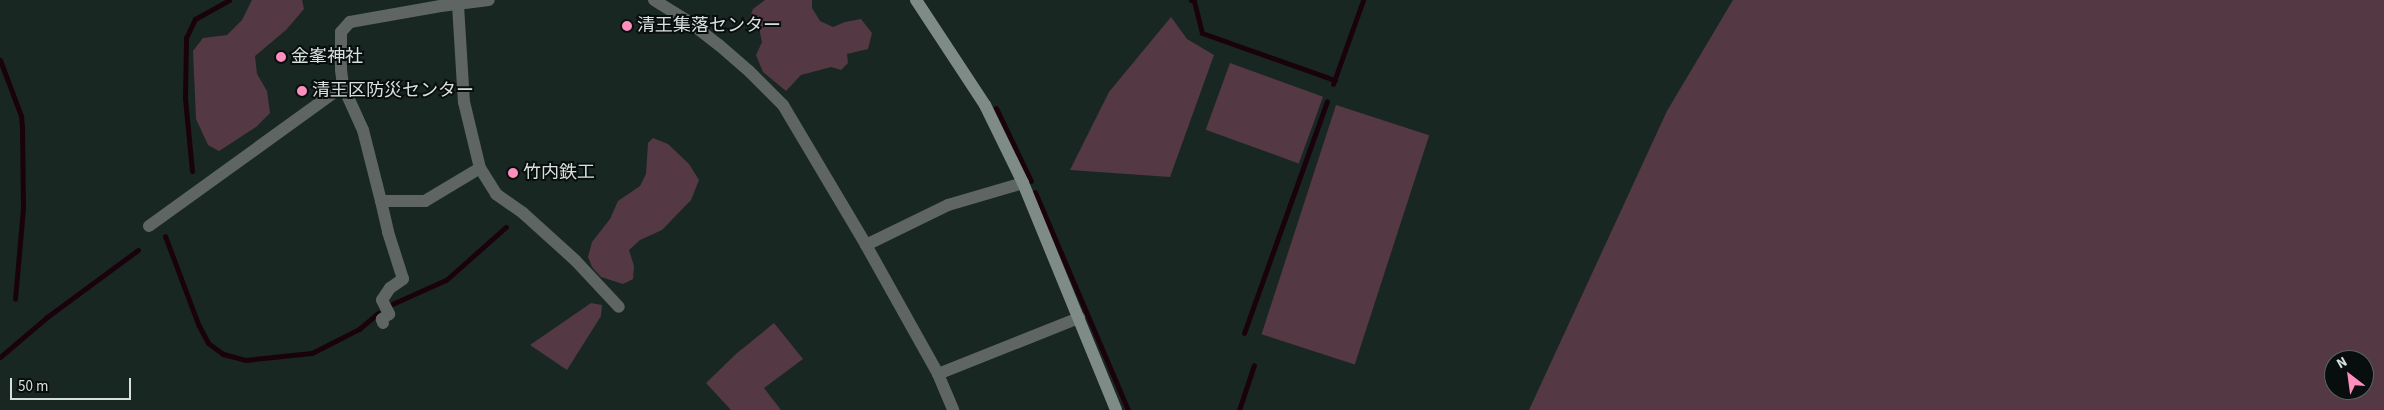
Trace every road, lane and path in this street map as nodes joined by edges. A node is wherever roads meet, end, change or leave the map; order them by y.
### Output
1 (489, 0) edge
2 (654, 0) edge
3 (916, 0) edge
4 (458, 5) junction
5 (343, 86) junction
6 (480, 168) junction
7 (1023, 183) junction
8 (381, 201) junction
9 (149, 226) dead end
10 (866, 245) junction
11 (619, 306) dead end
12 (1079, 318) junction
13 (383, 323) dead end
14 (938, 374) junction
15 (953, 410) edge
16 (1116, 410) edge

1 - 4 street
2 - 10 street
3 - 7 street
4 - 5 street
4 - 6 street
5 - 8 street
5 - 9 street
6 - 8 street
6 - 11 street
7 - 10 street
7 - 12 street
8 - 13 street
10 - 14 street
12 - 14 street
12 - 16 street
14 - 15 street

